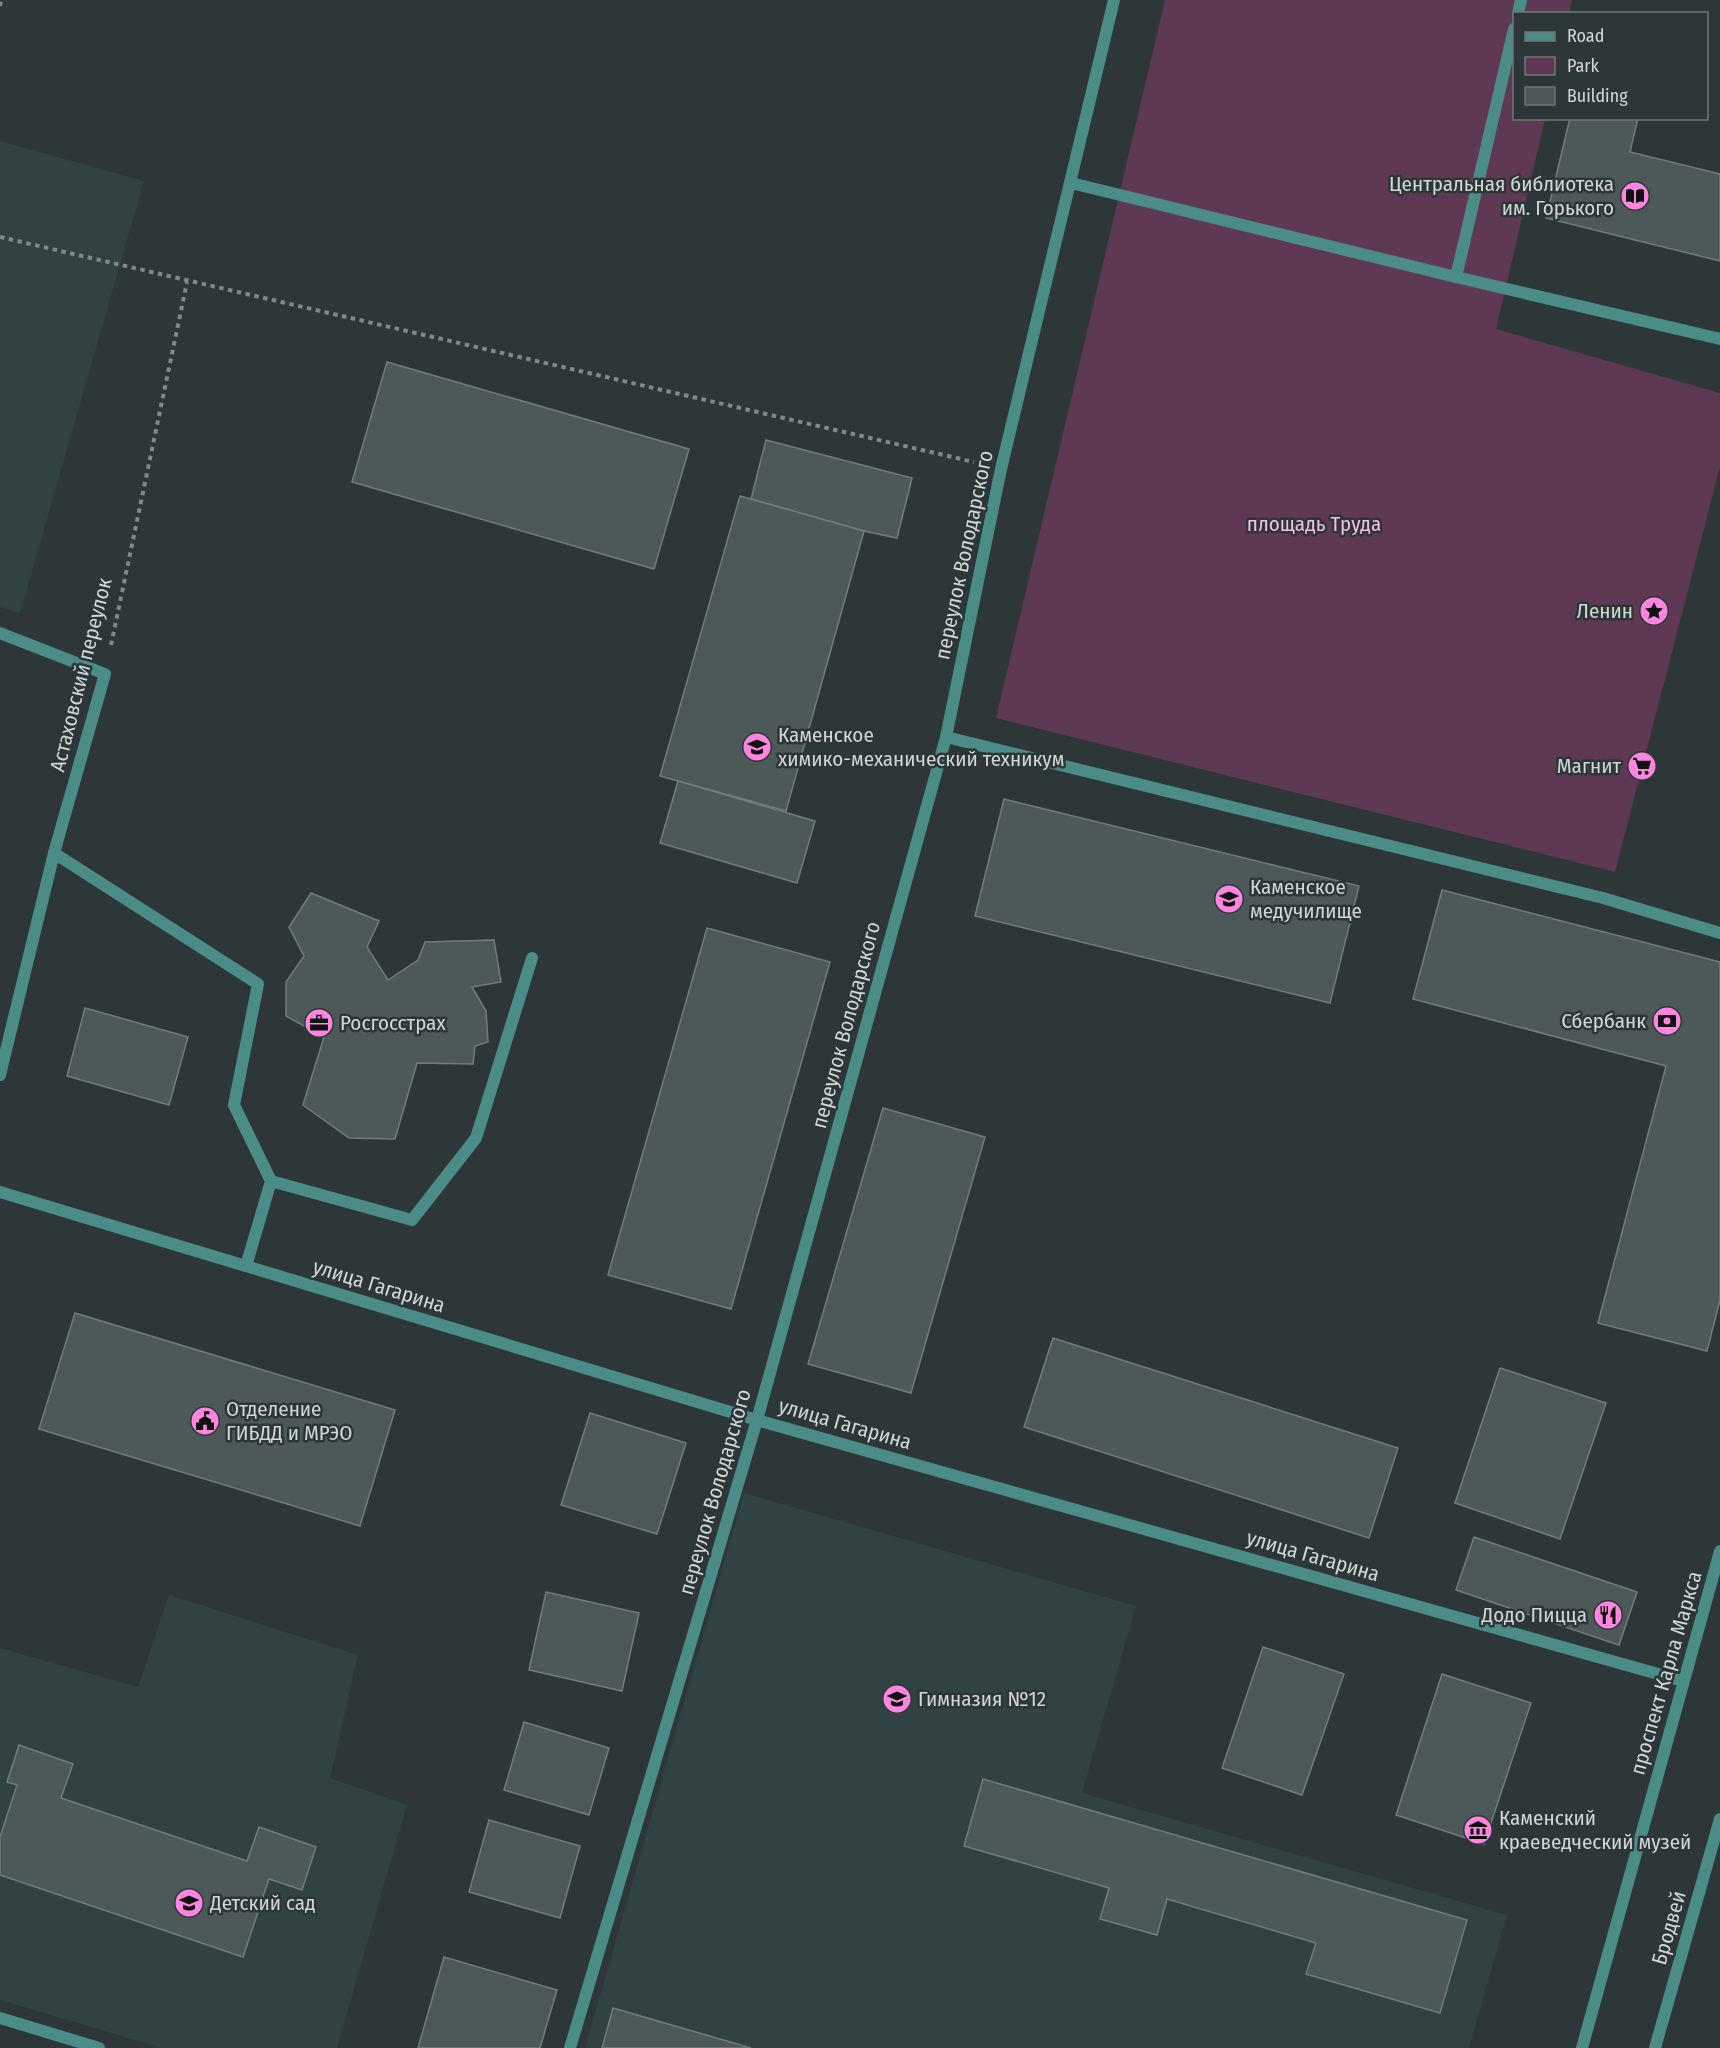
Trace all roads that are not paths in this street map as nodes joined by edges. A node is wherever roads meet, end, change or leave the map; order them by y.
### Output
1 (1114, 0) edge
2 (1513, 37) edge
3 (1071, 183) junction
4 (1456, 277) junction
5 (1720, 339) edge
6 (0, 633) edge
7 (946, 737) junction
8 (54, 853) junction
9 (1720, 933) edge
10 (532, 958) dead end
11 (0, 1076) edge
12 (271, 1181) junction
13 (0, 1192) edge
14 (246, 1266) junction
15 (757, 1420) junction
16 (1720, 1551) edge
17 (1683, 1681) junction
18 (1720, 1819) edge
19 (0, 2018) edge
20 (99, 2048) edge
21 (570, 2048) edge
22 (1582, 2048) edge
23 (1655, 2048) edge

1 - 3 street, переулок Володарского
2 - 4 street
3 - 4 street
3 - 7 street, переулок Володарского
4 - 5 street
6 - 8 street, Астаховский переулок
7 - 9 street
7 - 15 street, переулок Володарского
8 - 11 street, Астаховский переулок
8 - 12 street
10 - 12 street
12 - 14 street
13 - 14 street, улица Гагарина
14 - 15 street, улица Гагарина
15 - 17 street, улица Гагарина
15 - 21 street, переулок Володарского
16 - 17 street, проспект Карла Маркса
17 - 22 street, проспект Карла Маркса
18 - 23 street, Бродвей
19 - 20 street

